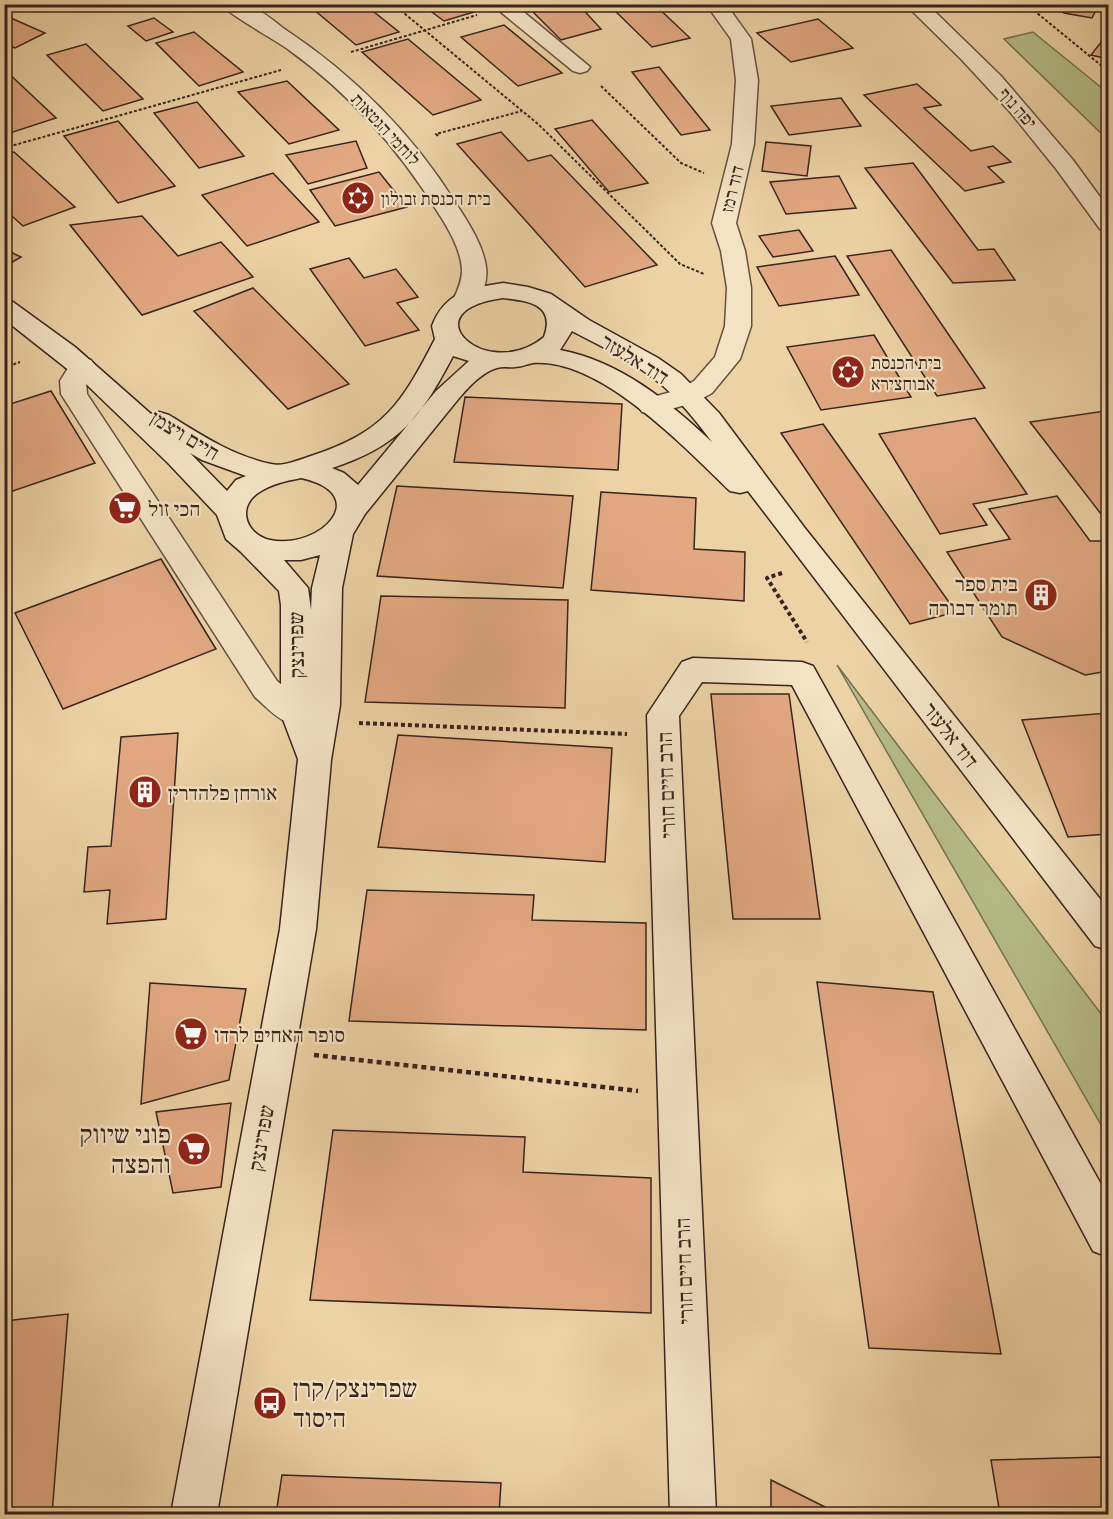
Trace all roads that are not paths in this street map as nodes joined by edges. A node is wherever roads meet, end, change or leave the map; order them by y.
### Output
1 (231, 4) edge
2 (716, 4) edge
3 (915, 4) edge
4 (503, 6) edge
5 (580, 68) road end
6 (1108, 224) edge
7 (466, 300) junction
8 (4, 307) edge
9 (554, 308) junction
10 (448, 339) junction
11 (532, 355) junction
12 (492, 360) junction
13 (82, 366) junction
14 (104, 385) junction
15 (687, 396) junction
16 (651, 406) junction
17 (301, 469) junction
18 (270, 474) junction
19 (230, 512) junction
20 (345, 522) junction
21 (794, 534) junction
22 (252, 545) junction
23 (309, 718) junction
24 (1108, 935) edge
25 (1108, 1237) edge
26 (194, 1515) edge
27 (693, 1515) edge

1 - 7 street, לוחמי הגטאות
2 - 15 street, דוד רמז
3 - 6 street, יפה נוף
4 - 5 street
7 - 9 street
7 - 10 street
8 - 13 street, חיים ויצמן
9 - 11 street
9 - 15 street, דוד אלעזר
10 - 12 street
10 - 17 street
11 - 12 street
11 - 16 street, דוד אלעזר
12 - 20 street
13 - 14 street, חיים ויצמן
13 - 23 street
14 - 18 street, חיים ויצמן
14 - 19 street, חיים ויצמן
15 - 16 street, דוד רמז
15 - 21 street, דוד אלעזר
16 - 21 street, דוד אלעזר
17 - 18 street
17 - 20 street
18 - 19 street
19 - 22 street
20 - 22 street
20 - 23 street, שפרינצק
21 - 24 street, דוד אלעזר
22 - 23 street, שפרינצק
23 - 26 street, שפרינצק
25 - 27 street, הרב חיים חורי

